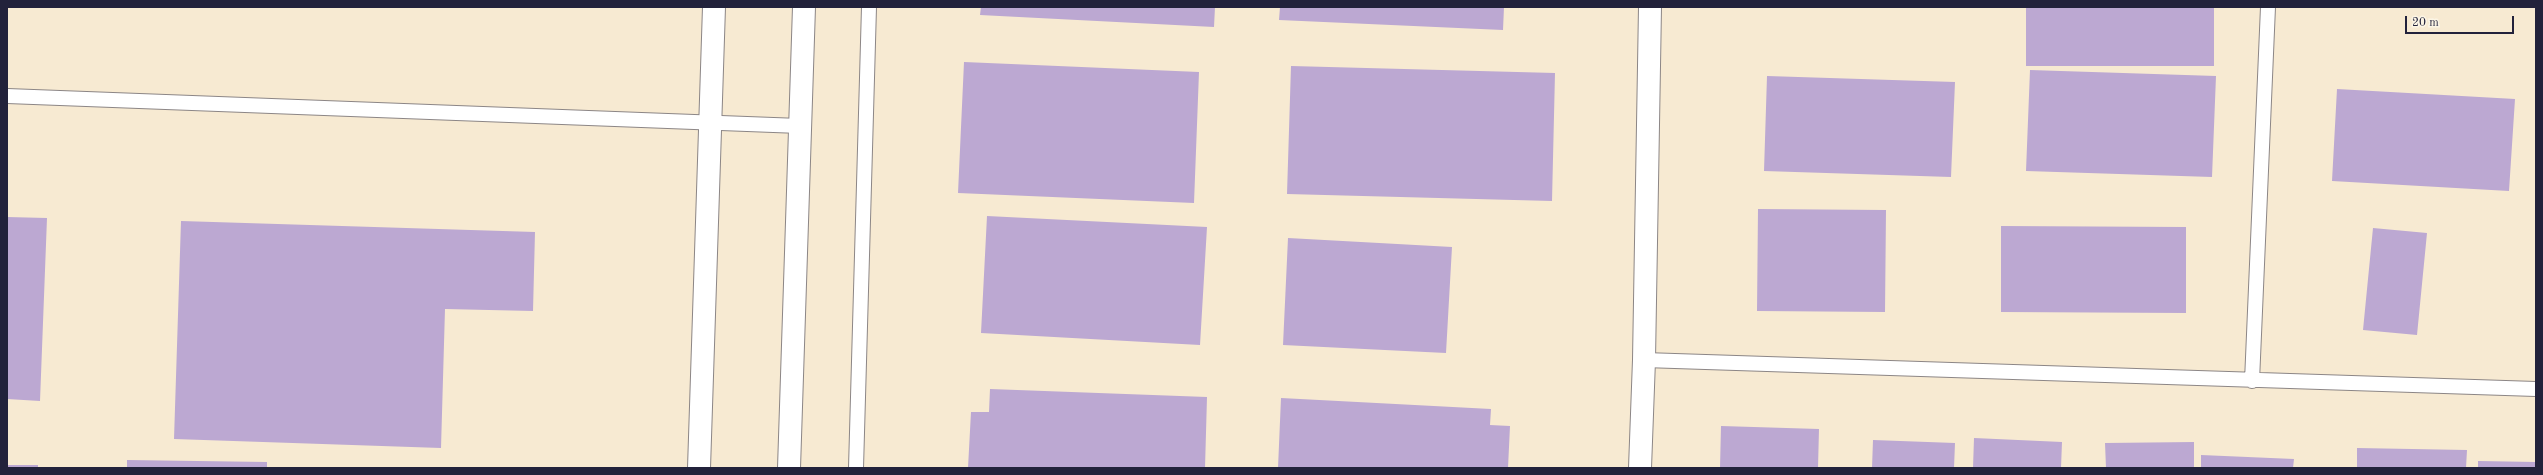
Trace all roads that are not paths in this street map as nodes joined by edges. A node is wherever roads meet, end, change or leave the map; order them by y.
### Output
1 (714, 7) edge
2 (804, 7) edge
3 (869, 7) edge
4 (1650, 7) edge
5 (2268, 7) edge
6 (7, 96) edge
7 (711, 123) junction
8 (800, 126) junction
9 (1644, 360) junction
10 (2252, 381) junction
11 (2536, 389) edge
12 (699, 468) edge
13 (789, 468) edge
14 (856, 468) edge
15 (1640, 468) edge

1 - 7 main road
2 - 8 main road
3 - 14 lane
4 - 9 main road
5 - 10 lane
6 - 7 lane
7 - 8 lane
7 - 12 main road
8 - 13 main road
9 - 10 lane
9 - 15 main road
10 - 11 lane

